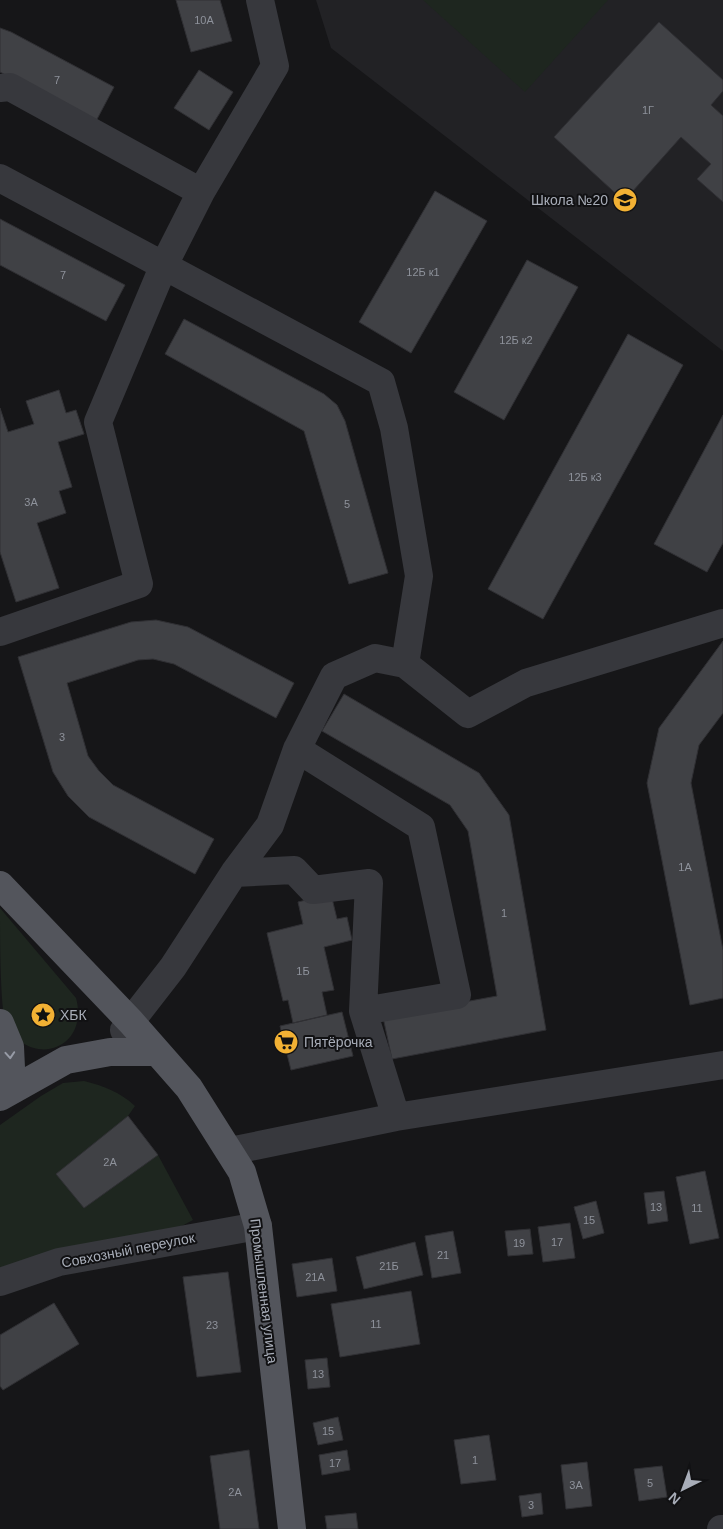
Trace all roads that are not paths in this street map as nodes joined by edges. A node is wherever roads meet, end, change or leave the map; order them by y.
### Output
1 (260, 0) edge
2 (0, 88) edge
3 (0, 178) edge
4 (201, 192) junction
5 (164, 266) junction
6 (723, 623) edge
7 (0, 632) edge
8 (405, 664) junction
9 (297, 749) junction
10 (0, 866) edge
11 (234, 873) junction
12 (7, 892) edge
13 (363, 1011) junction
14 (131, 1022) junction
15 (0, 1023) edge
16 (156, 1052) junction
17 (723, 1065) edge
18 (6, 1093) edge
19 (396, 1116) junction
20 (230, 1151) junction
21 (258, 1226) junction
22 (0, 1282) edge
23 (292, 1529) edge

1 - 4 street
2 - 4 street
3 - 5 street
4 - 5 street
5 - 7 street
5 - 8 street
6 - 8 street
8 - 9 street
9 - 11 street
9 - 13 street
10 - 12 main road, Промышленная улица
11 - 13 street
11 - 14 street
12 - 14 main road, Промышленная улица
13 - 19 street
14 - 16 main road, Промышленная улица
15 -> 18 main road
16 - 18 main road
16 - 20 main road, Промышленная улица
17 - 19 street
19 - 20 street
20 - 21 main road, Промышленная улица
21 - 22 street, Совхозный переулок
21 - 23 main road, Промышленная улица

